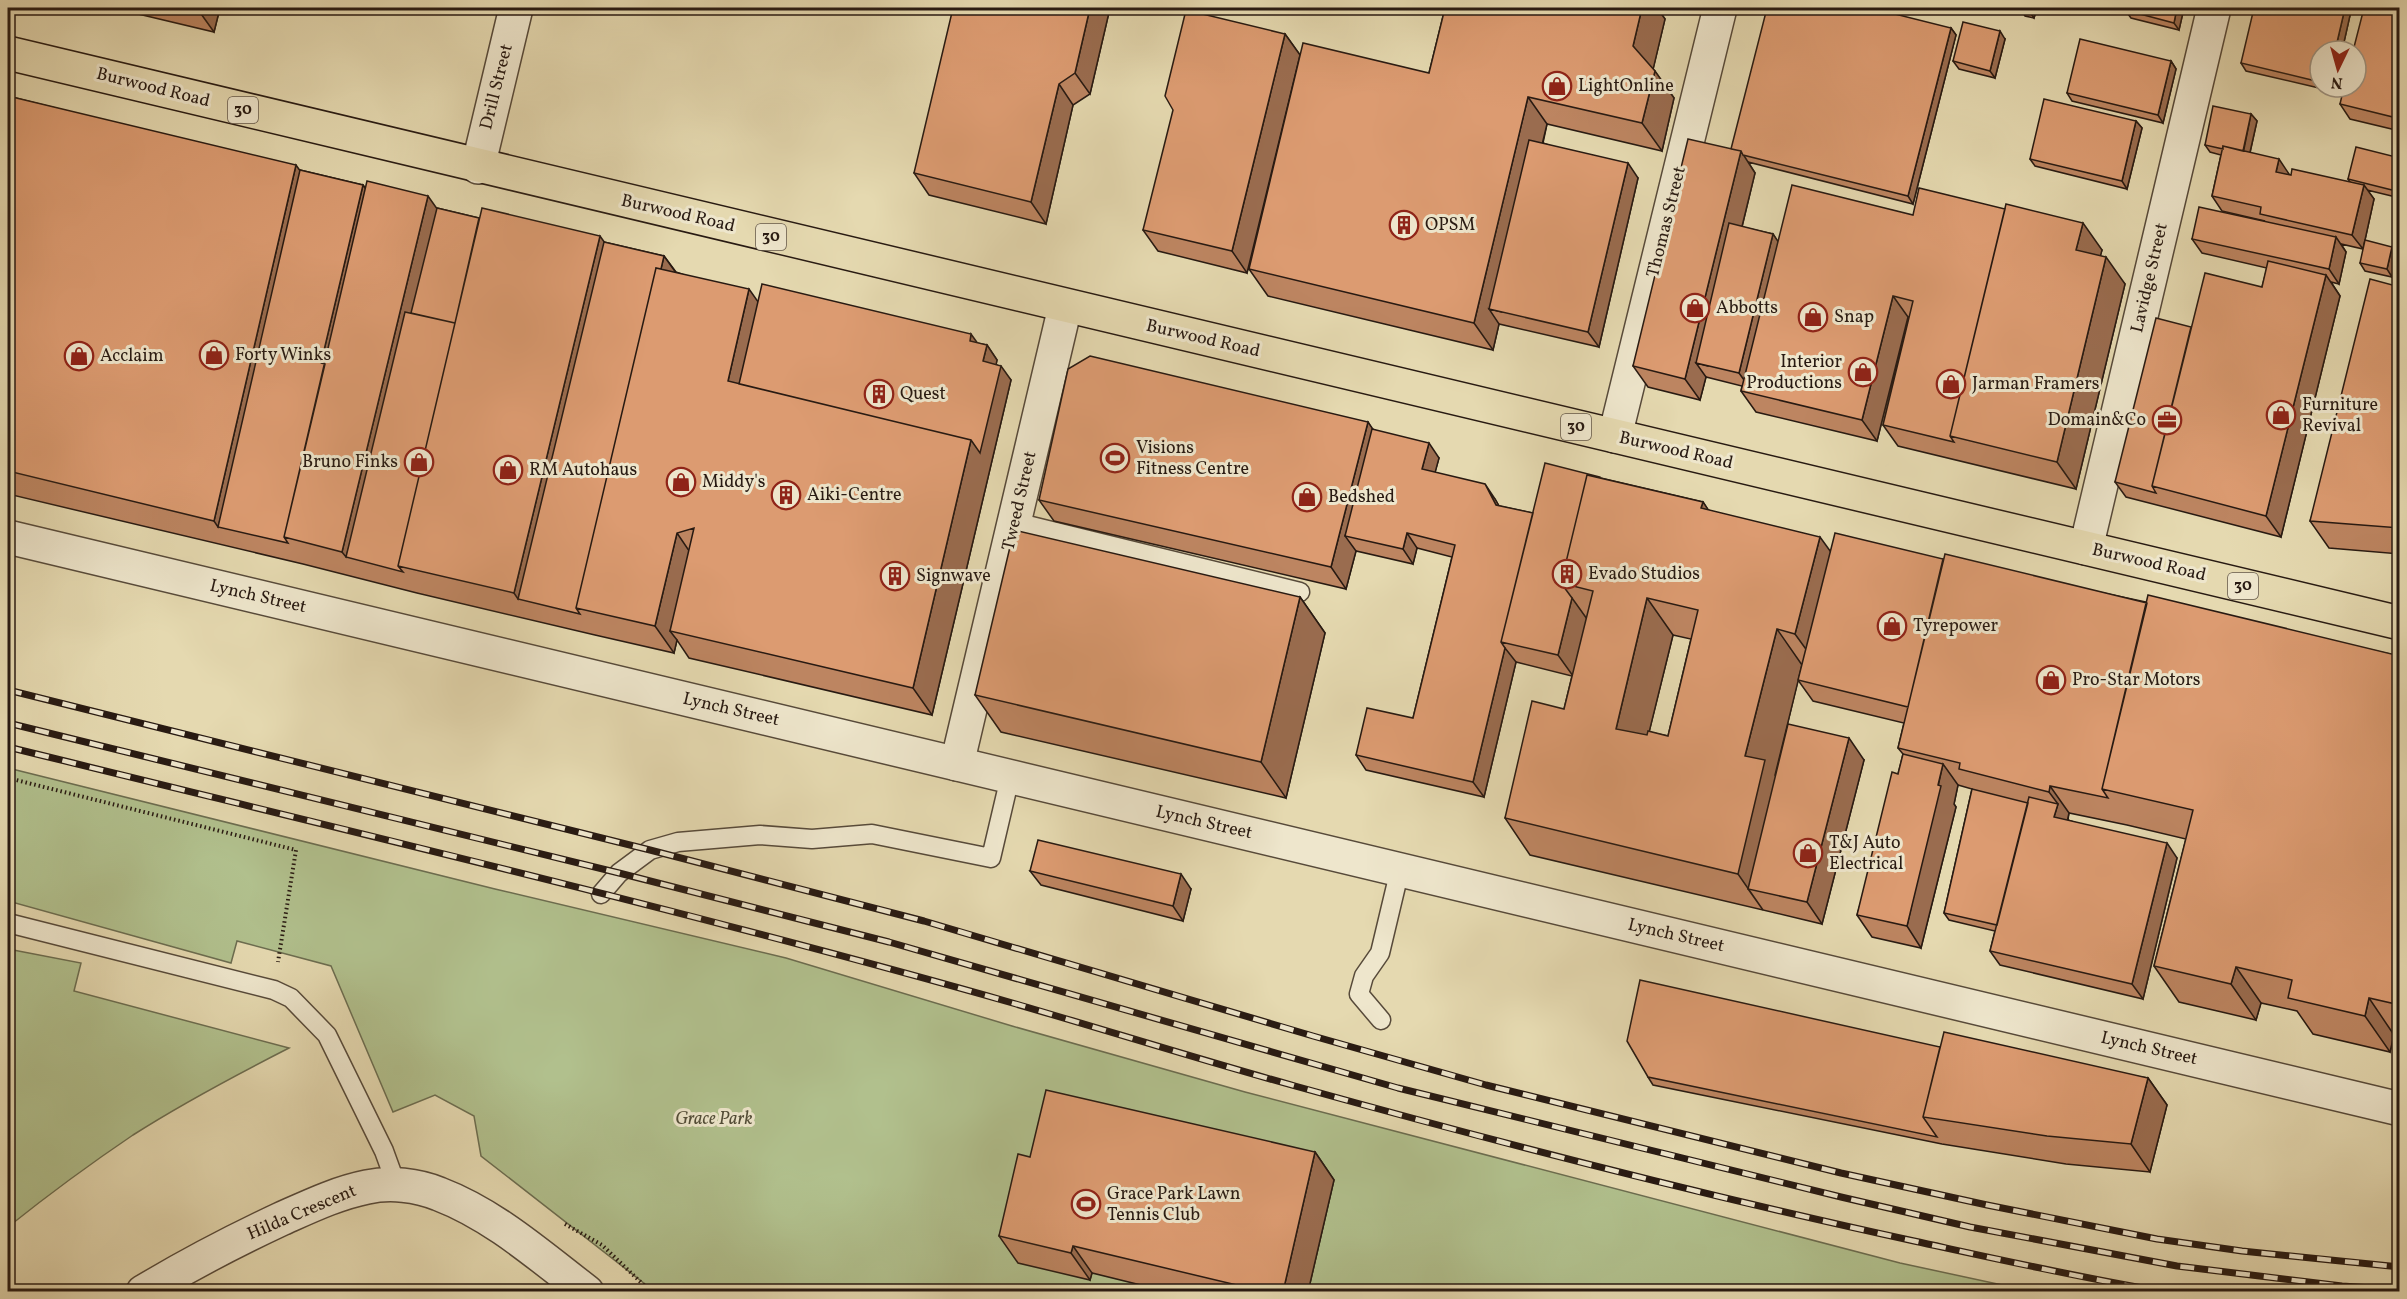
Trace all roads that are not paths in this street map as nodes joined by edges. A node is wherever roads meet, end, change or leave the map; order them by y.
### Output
1 (516, 8) edge
2 (1720, 8) edge
3 (2214, 8) edge
4 (8, 53) edge
5 (478, 166) junction
6 (1065, 307) junction
7 (1615, 436) junction
8 (1015, 522) junction
9 (8, 537) edge
10 (2086, 549) junction
11 (1300, 592) dead end
12 (2400, 623) edge
13 (957, 765) junction
14 (1010, 777) junction
15 (1400, 869) junction
16 (601, 894) dead end
17 (8, 923) edge
18 (1381, 1020) dead end
19 (2400, 1109) edge
20 (396, 1184) junction
21 (143, 1292) edge
22 (587, 1292) edge

1 - 5 street, Drill Street
2 - 7 street, Thomas Street
3 - 10 street, Lavidge Street
4 - 5 main road, Burwood Road / 30
5 - 6 main road, Burwood Road / 30
6 - 7 main road, Burwood Road / 30
6 - 8 street, Tweed Street
7 - 10 main road, Burwood Road / 30
8 - 11 lane
8 - 13 street, Tweed Street
9 - 13 street, Lynch Street
10 - 12 main road, Burwood Road / 30
13 - 14 street, Lynch Street
14 - 15 street, Lynch Street
14 - 16 lane
15 - 18 lane
15 - 19 street, Lynch Street
17 - 20 lane
20 - 21 street, Hilda Crescent
20 - 22 street, Hilda Crescent

